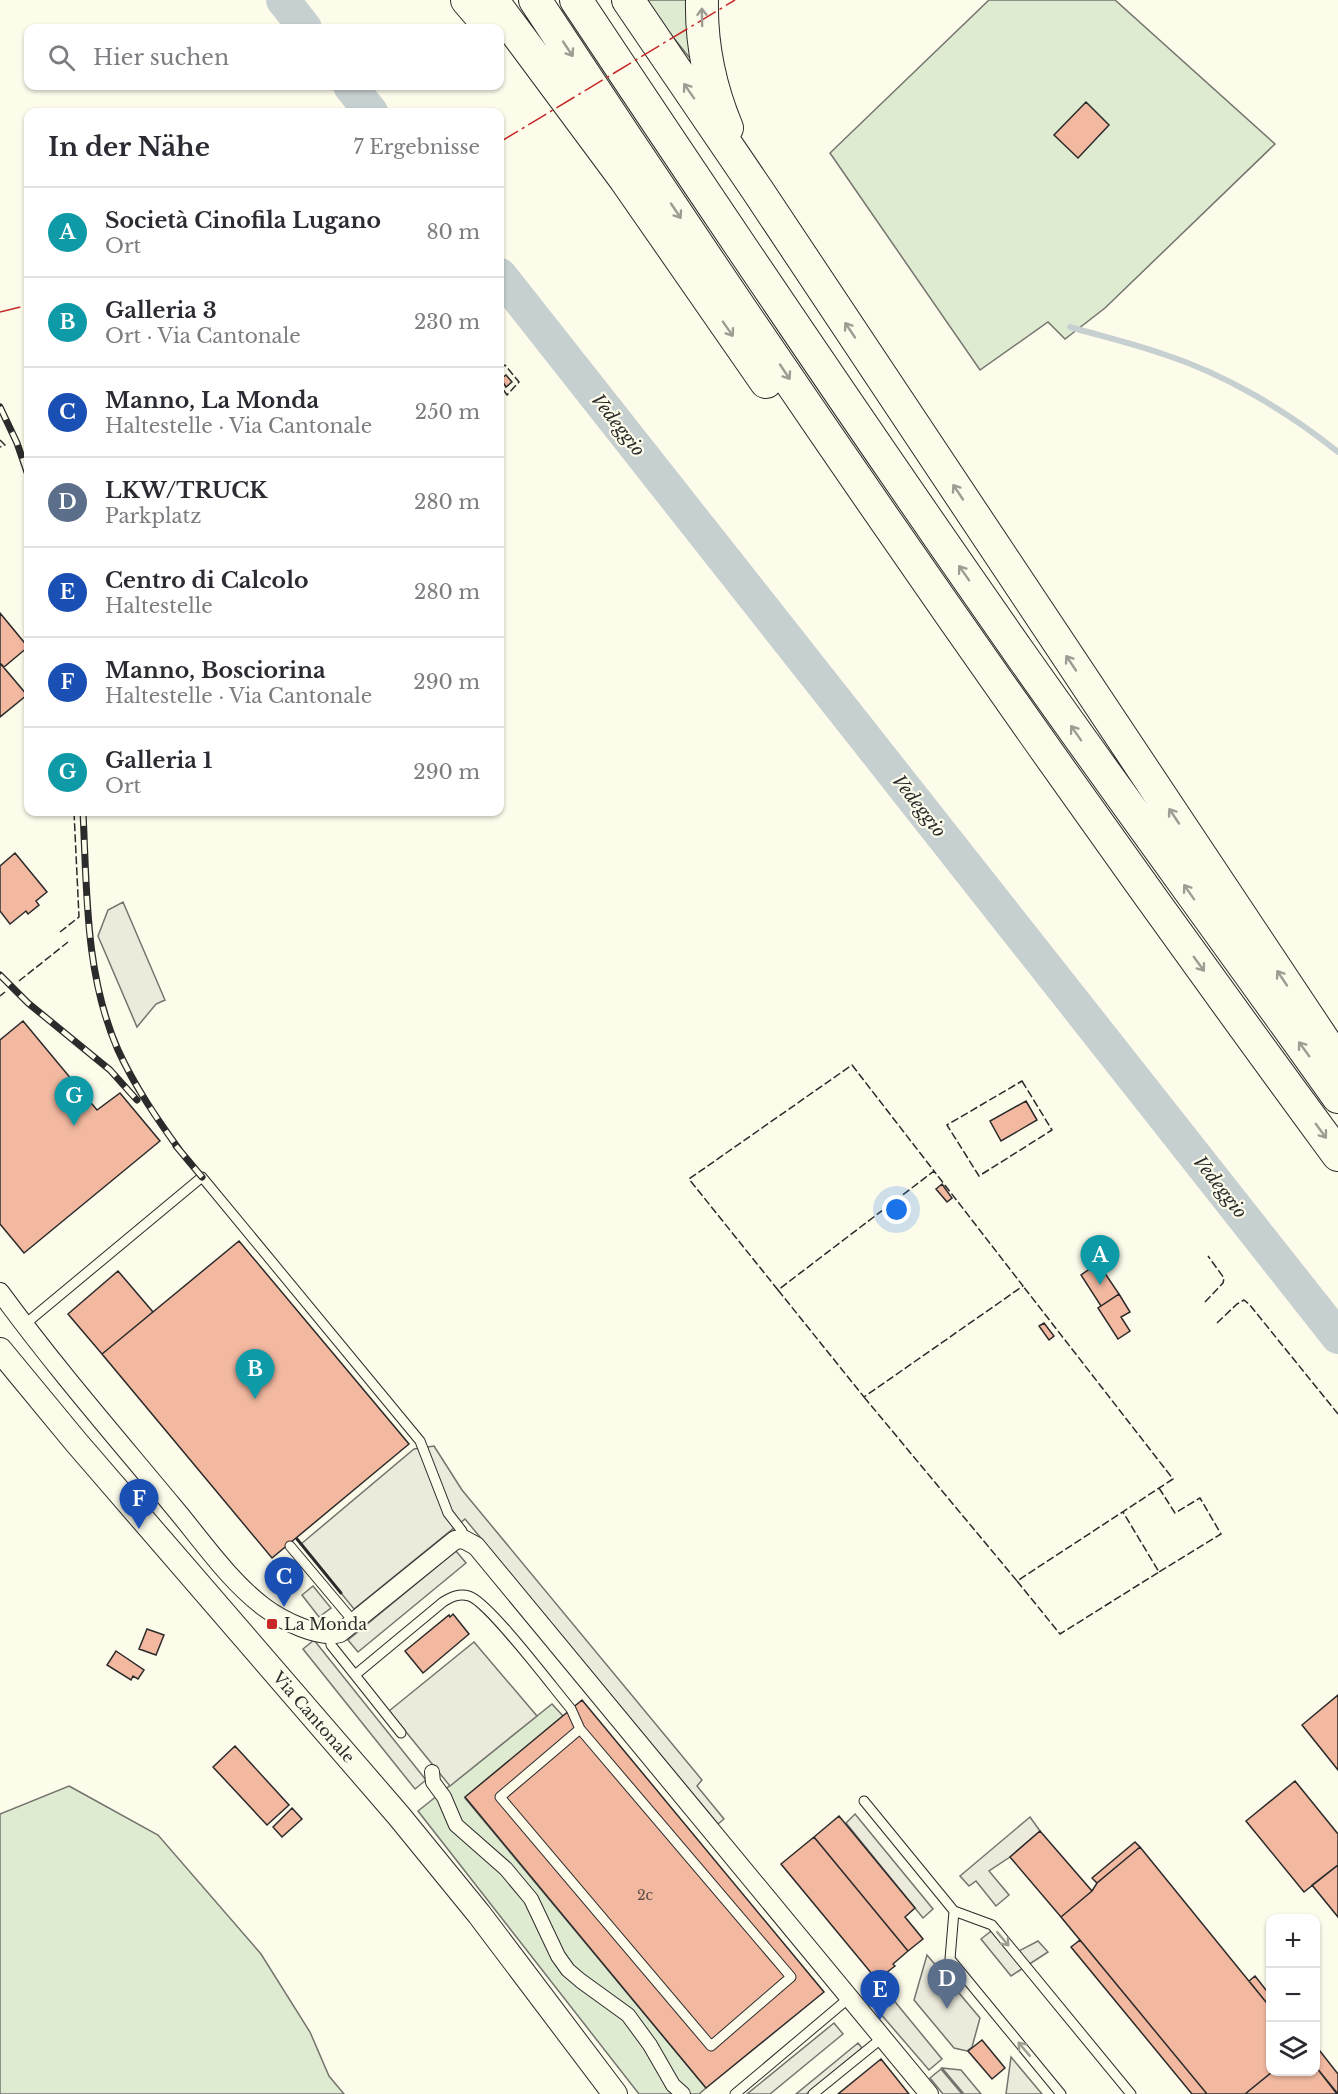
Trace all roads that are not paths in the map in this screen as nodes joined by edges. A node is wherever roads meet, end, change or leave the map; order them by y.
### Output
1 (466, 0) edge
2 (492, 0) edge
3 (535, 0) edge
4 (576, 0) edge
5 (628, 0) edge
6 (702, 0) edge
7 (487, 24) edge
8 (504, 44) edge
9 (758, 191) junction
10 (695, 281) junction
11 (1079, 797) junction
12 (1338, 1062) edge
13 (1338, 1097) edge
14 (1338, 1155) edge
15 (0, 1292) edge
16 (24, 1325) junction
17 (0, 1350) edge
18 (464, 1539) junction
19 (290, 1546) dead end
20 (354, 1623) junction
21 (330, 1635) junction
22 (355, 1675) junction
23 (580, 1729) junction
24 (401, 1733) dead end
25 (432, 1772) dead end
26 (864, 1801) dead end
27 (954, 1911) junction
28 (849, 1998) junction
29 (882, 2038) junction
30 (615, 2094) edge
31 (683, 2094) edge
32 (735, 2094) edge
33 (813, 2094) edge
34 (929, 2094) edge
35 (1061, 2094) edge
36 (1131, 2094) edge

1 - 7 highway
2 - 10 highway
3 -> 11 highway
13 -> 4 highway
9 -> 5 highway
9 -> 6 highway
8 - 10 highway
12 -> 9 highway
10 -> 11 highway
11 -> 14 highway
15 - 16 street
16 - 18 lane
16 - 21 street
17 - 30 main road, Via Cantonale
18 - 20 street
18 - 28 street
19 - 20 lane
20 - 21 street
21 - 22 lane
22 - 23 lane
22 - 24 lane
23 - 23 lane
25 - 31 street
26 - 27 lane
35 -> 27 lane
27 -> 36 lane
28 - 29 street
28 - 32 lane
29 - 33 lane
29 - 34 street

